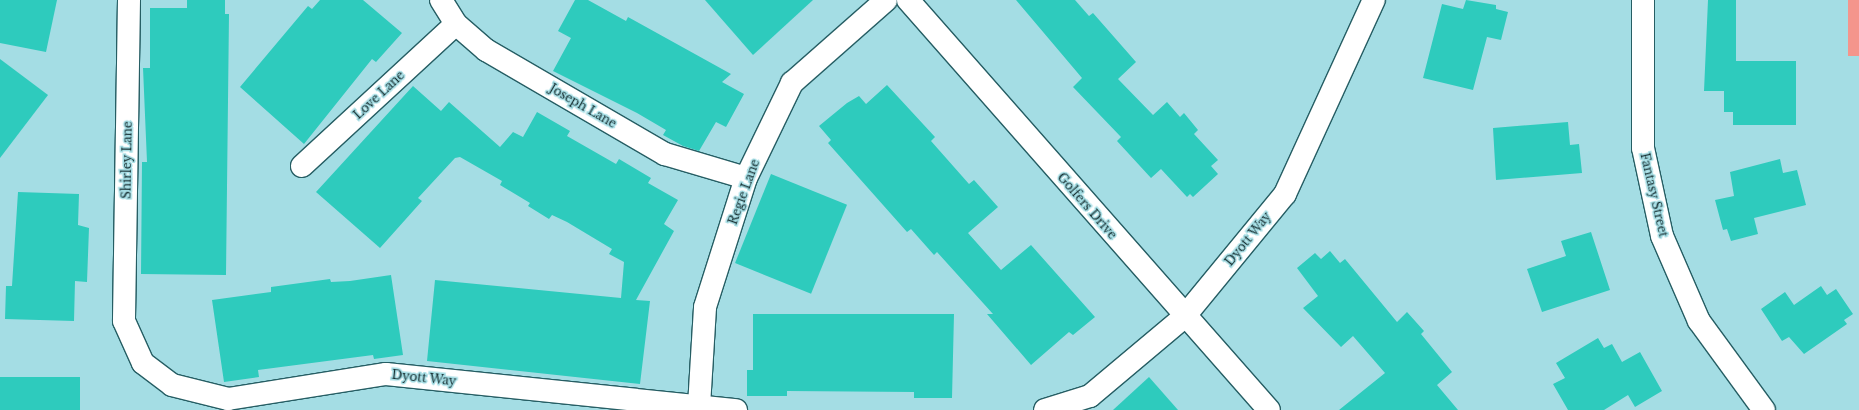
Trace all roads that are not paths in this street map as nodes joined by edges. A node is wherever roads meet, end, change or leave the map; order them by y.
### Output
1 (129, 0) edge
2 (441, 0) edge
3 (886, 0) edge
4 (908, 0) edge
5 (1374, 0) edge
6 (1643, 0) edge
7 (456, 24) junction
8 (302, 166) dead end
9 (746, 178) junction
10 (1184, 317) junction
11 (124, 321) joint
12 (699, 406) junction
13 (736, 410) edge
14 (1045, 410) edge
15 (1269, 410) edge
16 (1764, 410) edge

1 - 11 street, Shirley Lane
2 - 7 street, Joseph Lane
3 - 9 street, Regie Lane
4 - 10 street, Golfers Drive
5 - 10 street, Dyott Way
6 - 16 street, Fantasy Street
7 - 8 street, Love Lane
7 - 9 street, Joseph Lane
9 - 12 street, Regie Lane
10 - 14 street, Dyott Way
10 - 15 street, Golfers Drive
11 - 12 street, Dyott Way
12 - 13 street, Dyott Way

